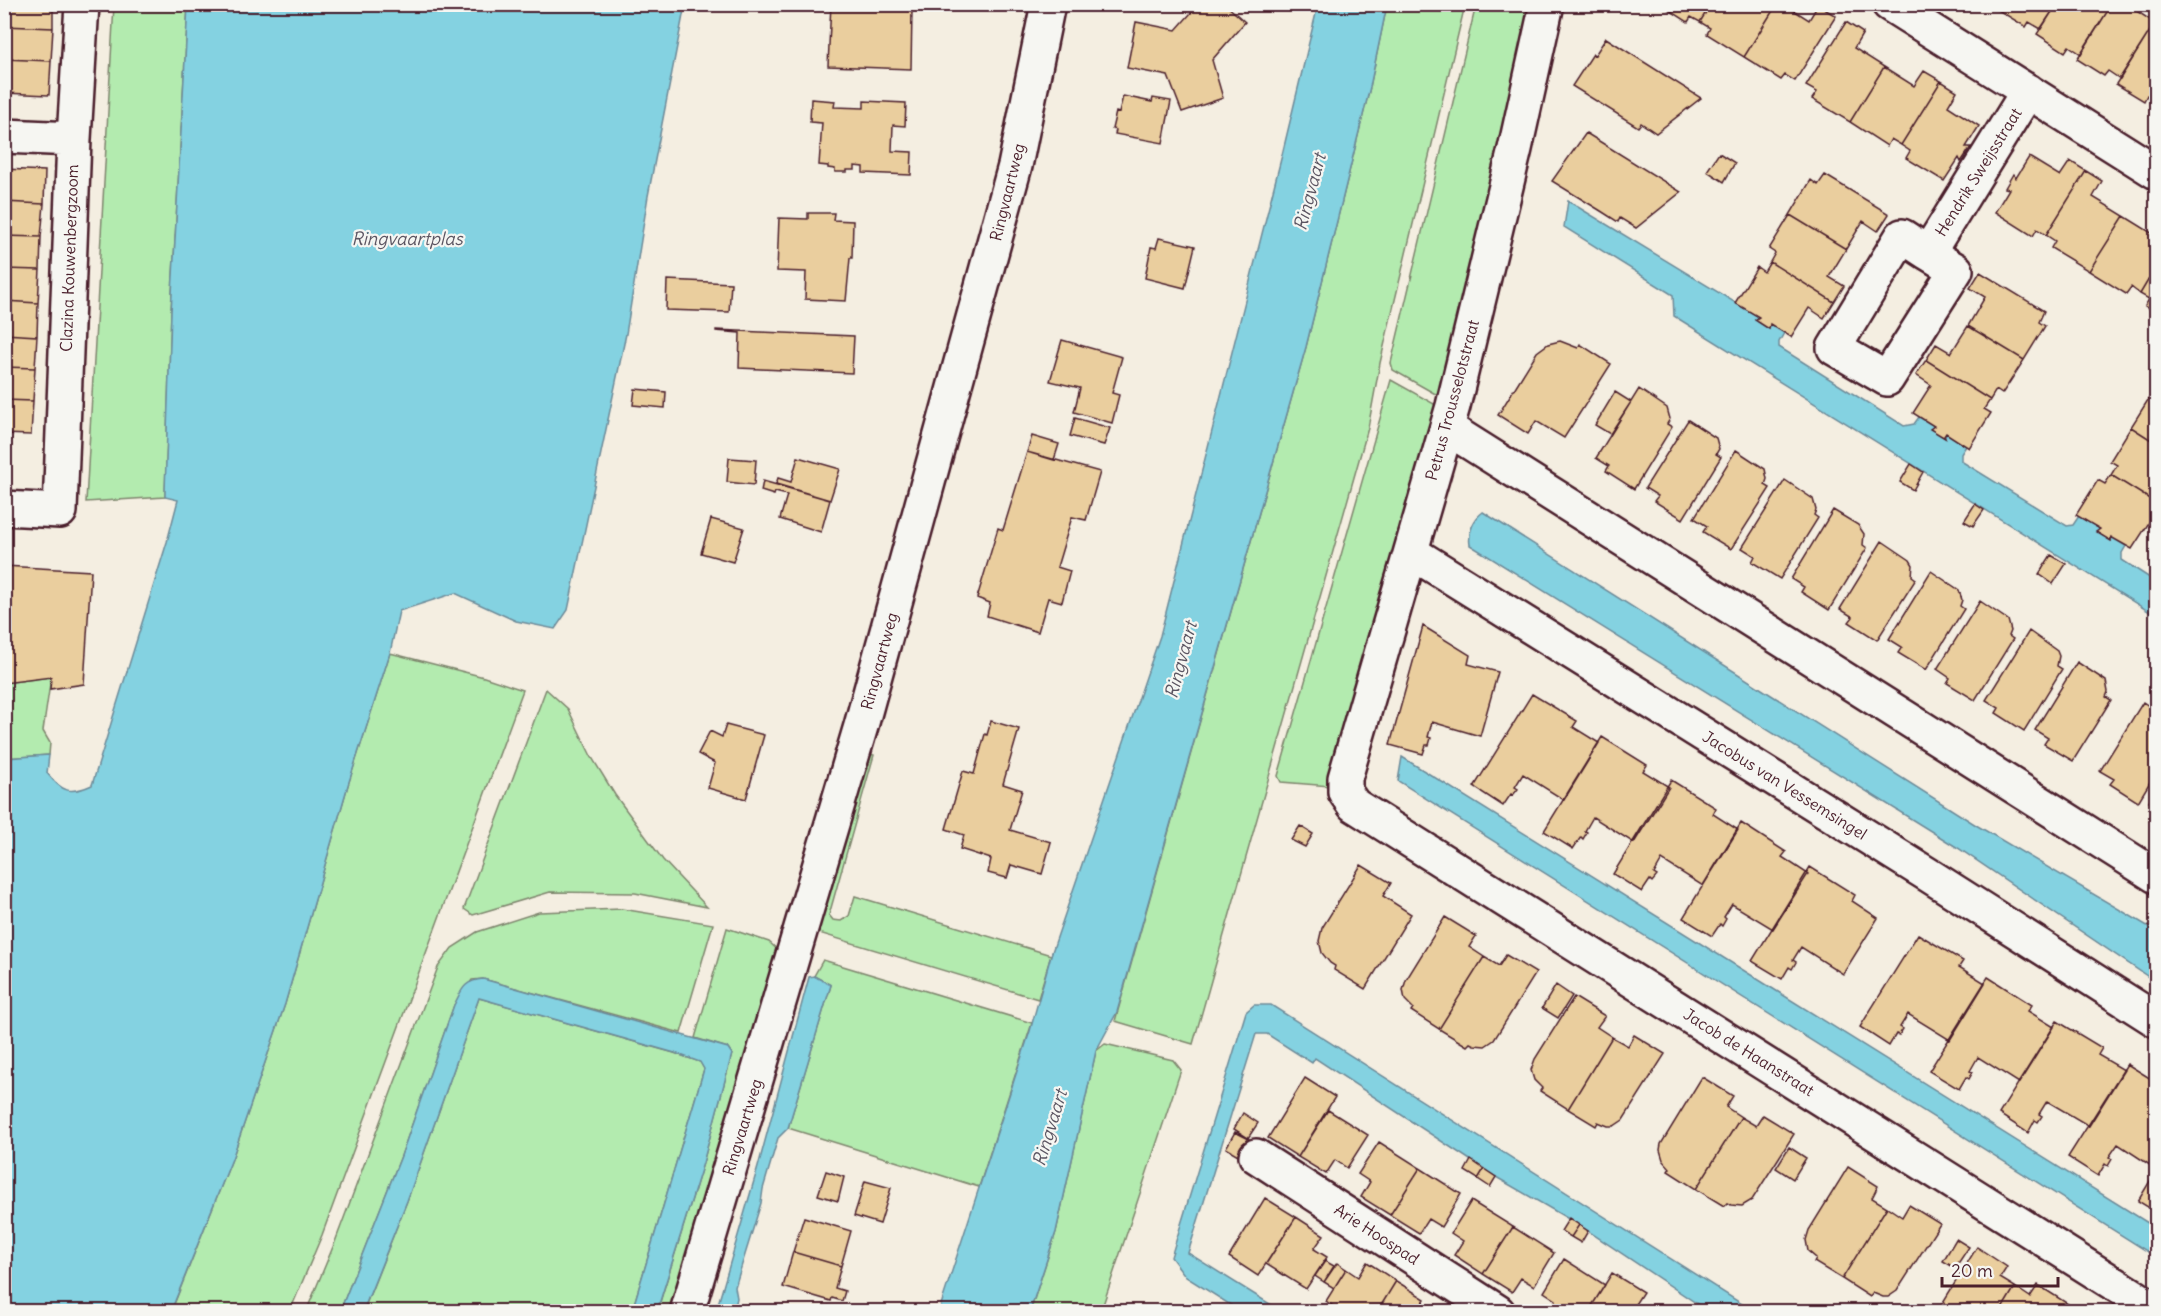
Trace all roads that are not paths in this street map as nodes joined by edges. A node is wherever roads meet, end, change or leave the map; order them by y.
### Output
1 (82, 4) edge
2 (1048, 4) edge
3 (1547, 4) edge
4 (1889, 4) edge
5 (2028, 92) junction
6 (4, 135) edge
7 (74, 139) junction
8 (2157, 171) edge
9 (1928, 253) dead end
10 (1447, 428) junction
11 (4, 508) edge
12 (1411, 552) junction
13 (1345, 792) joint
14 (2157, 876) edge
15 (2157, 1020) edge
16 (1256, 1156) dead end
17 (2157, 1310) edge
18 (687, 1311) edge
19 (1498, 1311) edge

1 - 7 street, Clazina Kouwenbergzoom
2 - 18 street, Ringvaartweg
3 - 10 street, Petrus Trousselotstraat
4 - 5 street, Hendrik Sweijsstraat
5 - 8 street, Hendrik Sweijsstraat
5 - 9 street, Hendrik Sweijsstraat
6 - 7 street
7 - 11 street, Clazina Kouwenbergzoom
10 - 12 street, Petrus Trousselotstraat
10 - 14 street
12 - 13 street, Petrus Trousselotstraat
12 - 15 street, Jacobus van Vessemsingel
13 - 17 street, Jacob de Haanstraat
16 - 19 street, Arie Hoospad

